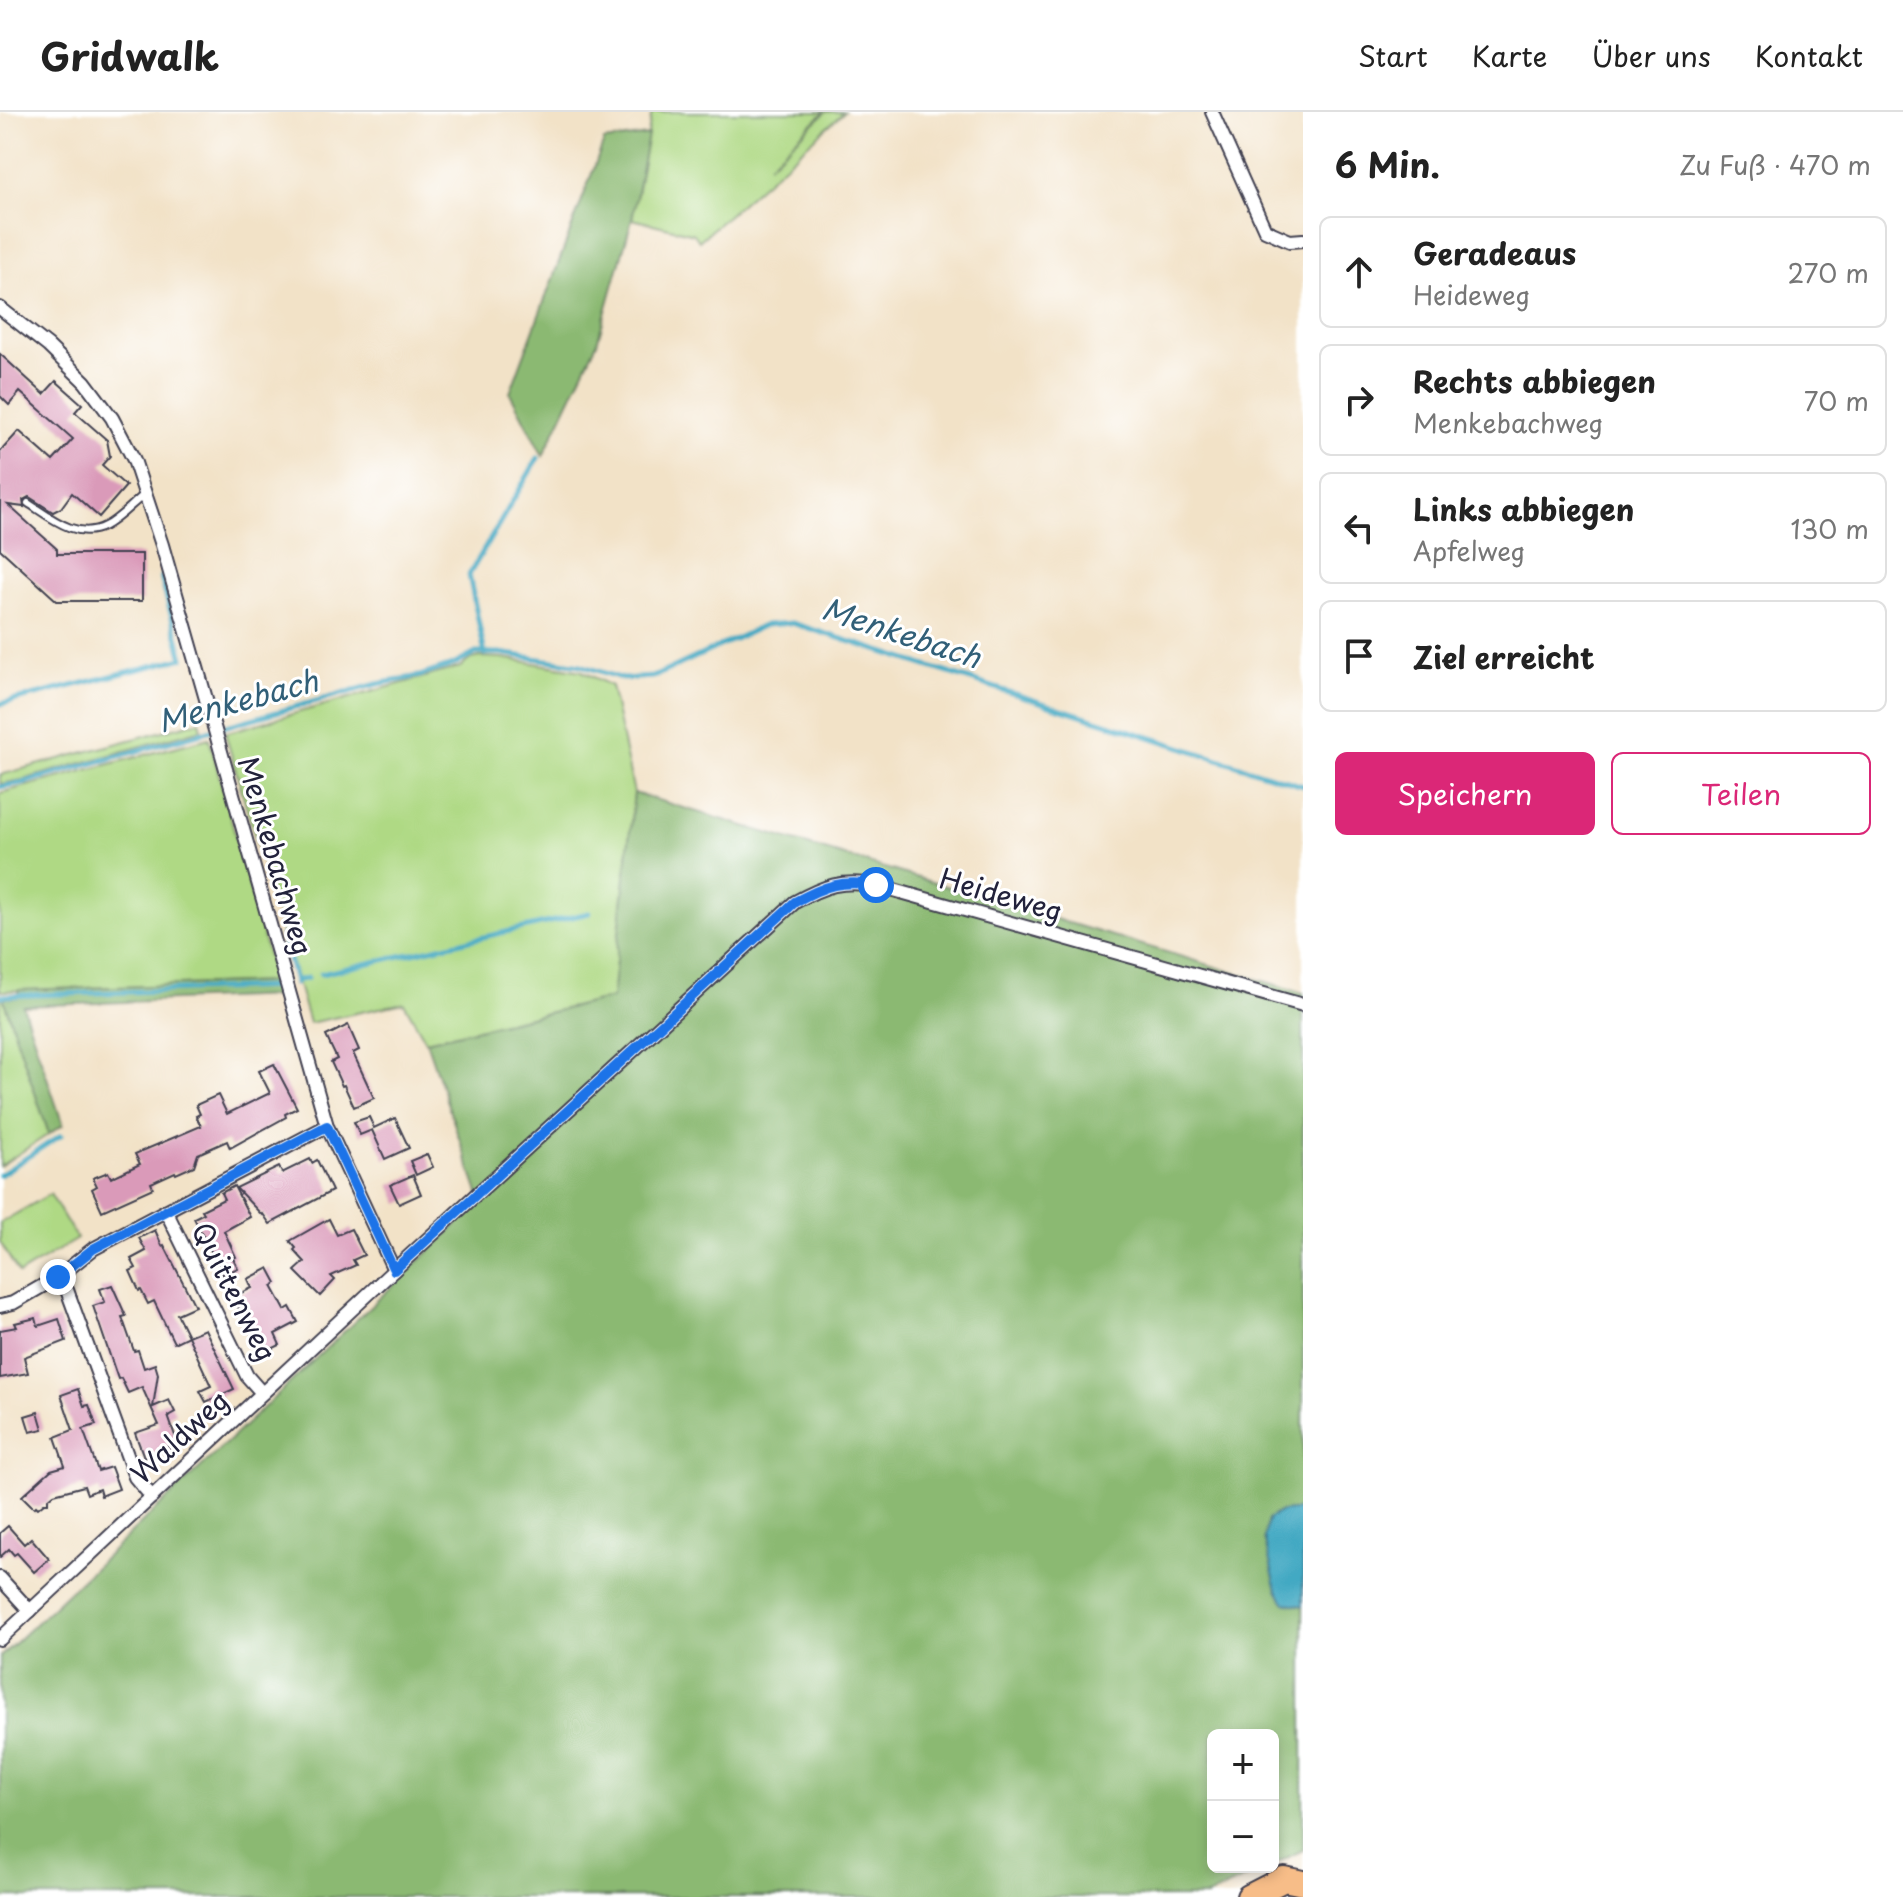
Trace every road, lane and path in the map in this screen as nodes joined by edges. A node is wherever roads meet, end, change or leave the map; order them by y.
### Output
1 (1212, 112) edge
2 (1303, 240) edge
3 (0, 308) edge
4 (145, 494) junction
5 (28, 503) dead end
6 (1303, 1005) edge
7 (327, 1126) junction
8 (166, 1211) junction
9 (394, 1270) junction
10 (58, 1277) junction
11 (0, 1306) edge
12 (262, 1393) junction
13 (152, 1497) junction
14 (0, 1578) edge
15 (30, 1611) junction
16 (0, 1639) edge
17 (1303, 1883) edge
18 (1303, 1890) edge
19 (1249, 1897) edge
20 (1290, 1897) edge

1 - 2 street
3 - 4 street, Menkebachweg
4 - 5 lane
4 - 7 street, Menkebachweg
6 - 9 street, Heideweg
7 - 8 street
7 - 9 street, Menkebachweg
8 - 10 street
8 - 12 street, Quittenweg
9 - 12 street, Waldweg
10 - 11 street
10 - 13 street
12 - 13 street, Waldweg
13 - 15 street, Waldweg
14 - 15 street
15 - 16 street, Waldweg
17 - 19 highway
18 - 20 highway

